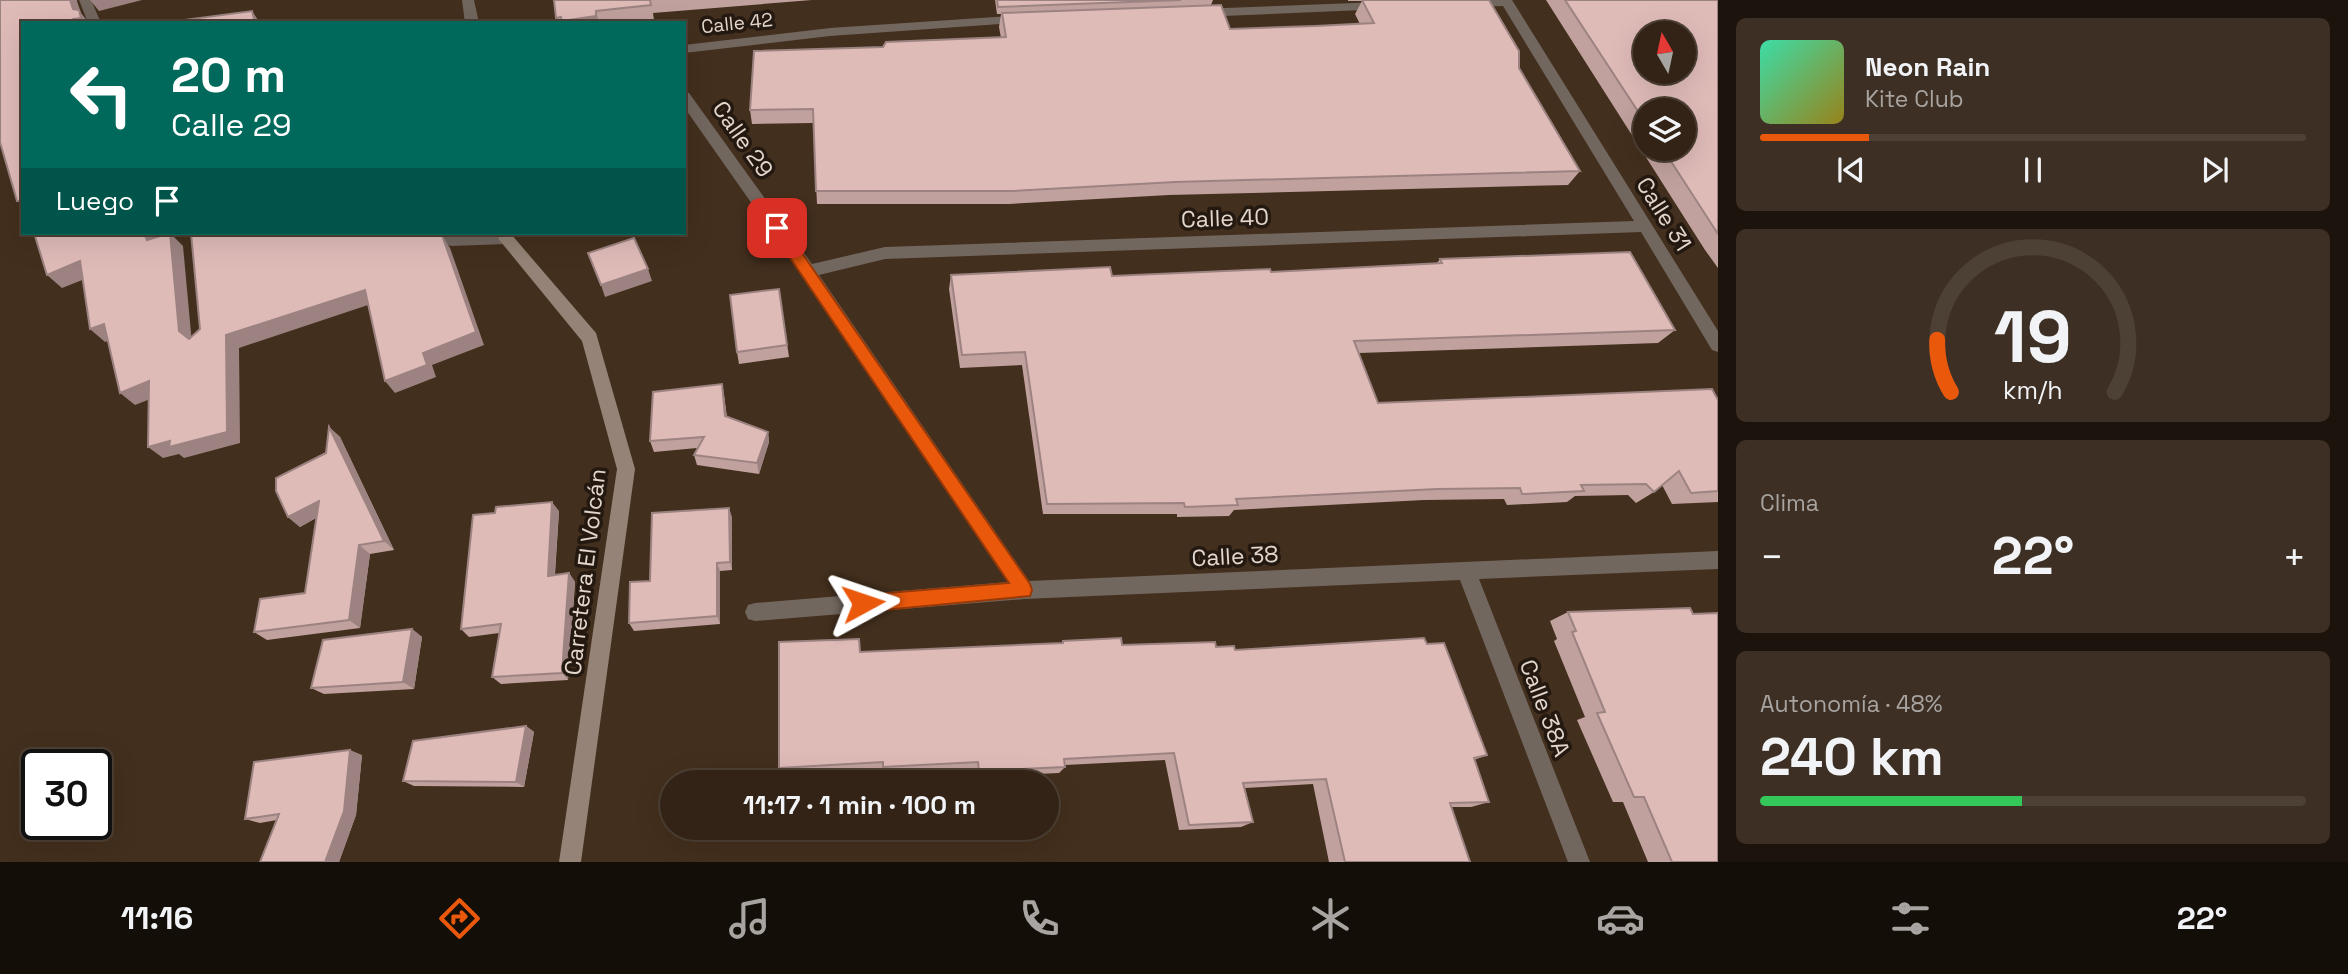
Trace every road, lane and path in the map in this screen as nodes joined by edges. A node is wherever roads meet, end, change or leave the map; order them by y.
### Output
1 (85, 0) edge
2 (468, 0) edge
3 (1506, 1) edge
4 (1452, 4) edge
5 (1398, 6) edge
6 (1180, 14) edge
7 (1043, 19) edge
8 (94, 21) edge
9 (472, 21) edge
10 (686, 48) edge
11 (686, 99) edge
12 (1645, 226) junction
13 (438, 235) edge
14 (506, 235) edge
15 (808, 271) junction
16 (1718, 345) edge
17 (1718, 560) edge
18 (1466, 571) junction
19 (1024, 590) junction
20 (755, 612) dead end
21 (570, 862) edge
22 (1579, 862) edge

1 - 8 street
2 - 9 street
3 - 4 street
3 - 12 street, Calle 31
5 - 6 street
7 - 10 street, Calle 42
11 - 15 street, Calle 29
12 - 15 street, Calle 40
12 - 16 street, Calle 31
13 - 14 street
14 - 21 street, Carretera El Volcán
15 - 19 street, Calle 29
17 - 18 street, Calle 38
18 - 19 street, Calle 38
18 - 22 street, Calle 38A
19 - 20 street, Calle 38

